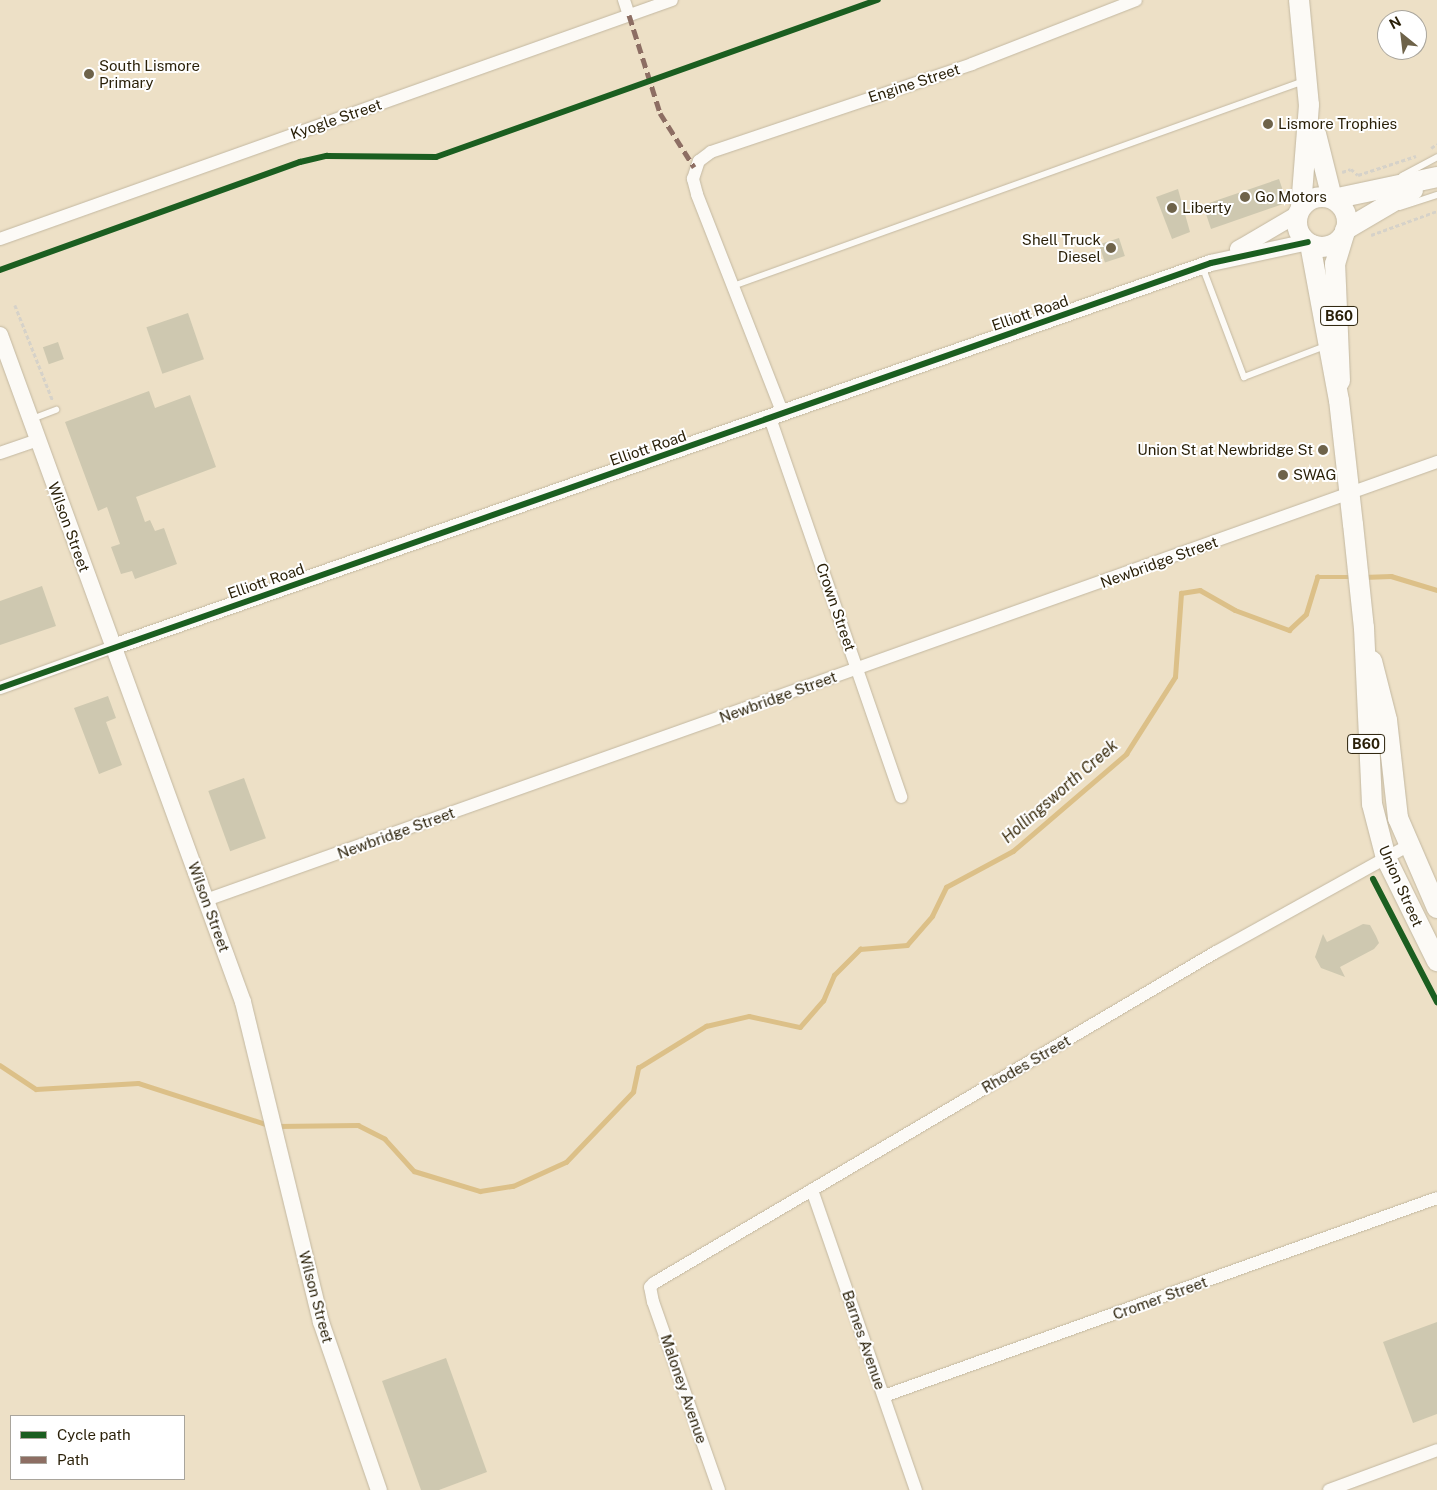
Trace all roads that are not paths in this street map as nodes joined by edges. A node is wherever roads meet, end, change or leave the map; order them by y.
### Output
1 (624, 0) edge
2 (672, 0) edge
3 (1136, 0) edge
4 (1299, 0) edge
5 (629, 15) junction
6 (1307, 80) junction
7 (1309, 105) junction
8 (694, 167) joint
9 (1436, 168) edge
10 (1437, 195) edge
11 (1333, 199) junction
12 (1300, 211) junction
13 (1370, 215) junction
14 (1351, 234) junction
15 (0, 239) edge
16 (1309, 243) junction
17 (1207, 264) junction
18 (733, 286) junction
19 (0, 335) edge
20 (1326, 346) junction
21 (1339, 400) junction
22 (56, 410) road end
23 (777, 416) junction
24 (30, 420) junction
25 (38, 440) junction
26 (0, 453) edge
27 (1437, 462) edge
28 (1349, 494) junction
29 (1364, 628) junction
30 (113, 647) junction
31 (858, 669) junction
32 (0, 688) edge
33 (901, 797) dead end
34 (1407, 846) junction
35 (1386, 858) junction
36 (206, 900) junction
37 (1437, 908) edge
38 (1437, 961) edge
39 (812, 1190) junction
40 (1437, 1198) edge
41 (650, 1287) joint
42 (884, 1396) junction
43 (1437, 1450) edge
44 (379, 1490) edge
45 (719, 1490) edge
46 (916, 1490) edge
47 (1329, 1490) edge

1 - 5 street
2 - 5 street, Kyogle Street
3 - 8 street, Engine Street
4 - 6 main road
5 - 15 street, Kyogle Street
6 - 7 main road
6 - 18 lane
7 - 11 main road
7 - 12 main road
8 - 18 street, Crown Street
9 - 11 main road
9 - 13 main road
10 - 13 lane
11 - 12 main road
11 - 14 main road, B60
12 - 16 main road, B60
12 - 17 street, Elliott Road
13 - 14 main road
14 - 16 main road
14 - 21 main road, Union Street / B60
16 - 17 street, Elliott Road
16 - 20 main road, Union Street / B60
17 - 20 lane
17 - 23 street, Elliott Road
18 - 23 street, Crown Street
19 - 24 street, Wilson Street
20 - 21 main road, Union Street / B60
21 - 28 main road, Union Street / B60
22 - 24 lane
23 - 30 street, Elliott Road
23 - 31 street, Crown Street
24 - 25 street, Wilson Street
25 - 26 street
25 - 30 street, Wilson Street
27 - 28 street, Newbridge Street
28 - 29 main road, Union Street / B60
28 - 31 street, Newbridge Street
29 - 34 main road, Union Street / B60
29 - 35 main road, Union Street / B60
30 - 32 street, Elliott Road
30 - 36 street, Wilson Street
31 - 33 street, Crown Street
31 - 36 street, Newbridge Street
34 - 35 street, Rhodes Street
34 - 37 main road, Union Street / B60
35 - 38 main road, Union Street / B60
35 - 39 street, Rhodes Street
36 - 44 street, Wilson Street
39 - 41 street, Rhodes Street
39 - 42 street, Barnes Avenue
40 - 42 street, Cromer Street
41 - 45 street, Maloney Avenue
42 - 46 street, Barnes Avenue
43 - 47 street

